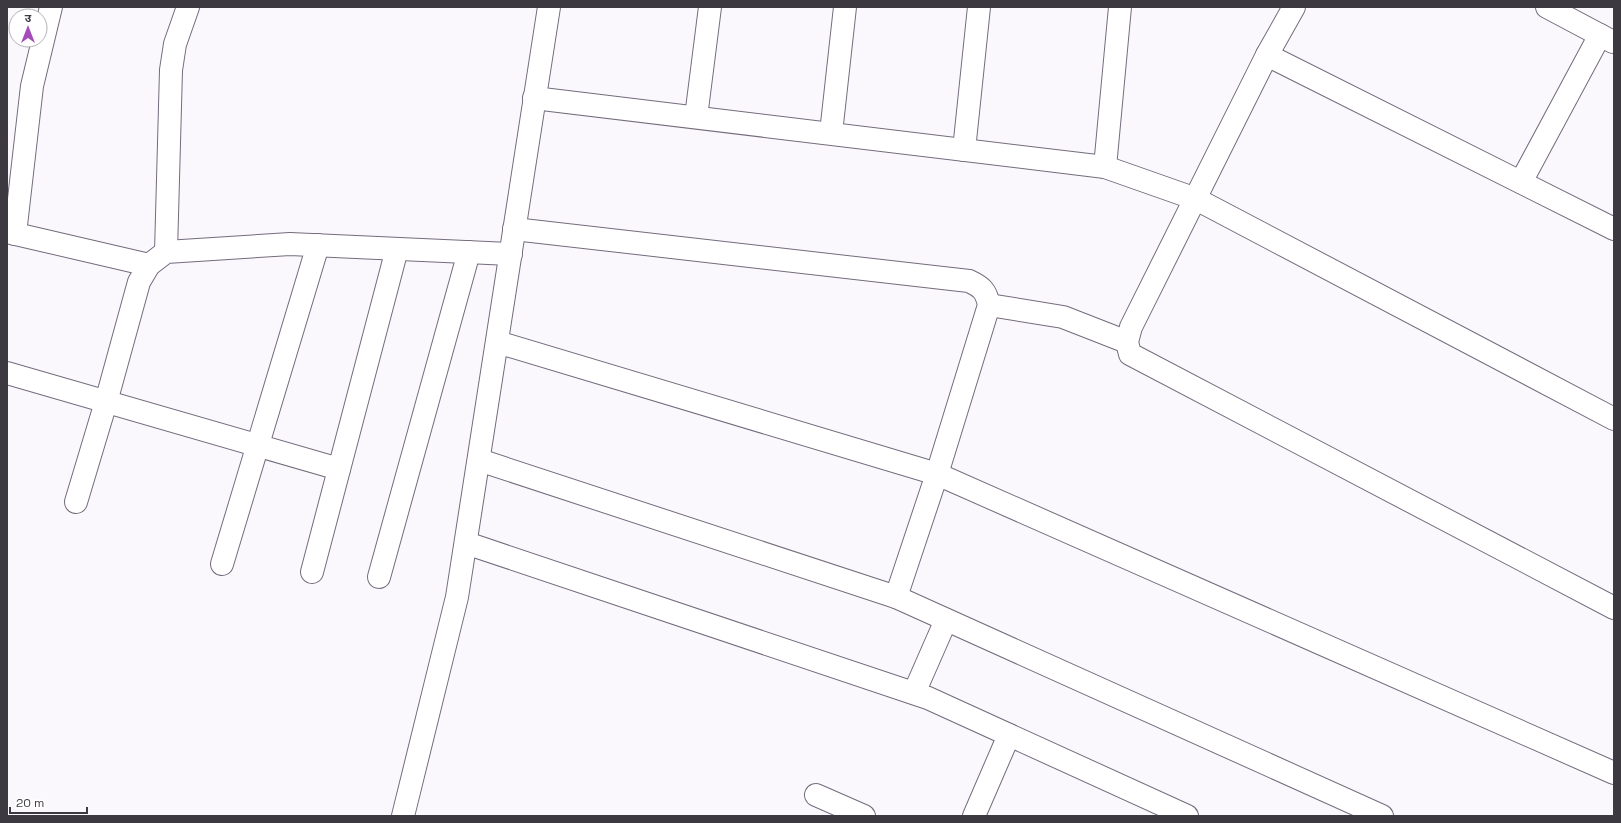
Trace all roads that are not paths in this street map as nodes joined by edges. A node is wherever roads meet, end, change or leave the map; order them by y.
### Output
1 (51, 7) edge
2 (188, 7) edge
3 (549, 7) edge
4 (710, 7) edge
5 (844, 7) edge
6 (979, 7) edge
7 (1120, 7) edge
8 (1294, 7) edge
9 (1547, 7) edge
10 (1607, 39) edge
11 (1267, 55) junction
12 (534, 98) junction
13 (696, 117) junction
14 (830, 133) junction
15 (964, 150) junction
16 (1105, 167) junction
17 (1521, 182) junction
18 (1196, 199) junction
19 (514, 229) junction
20 (1614, 229) edge
21 (11, 233) edge
22 (318, 245) junction
23 (397, 249) junction
24 (166, 252) junction
25 (469, 252) junction
26 (510, 254) junction
27 (149, 265) junction
28 (989, 304) junction
29 (497, 342) junction
30 (1127, 342) junction
31 (7, 373) edge
32 (106, 402) junction
33 (1614, 419) edge
34 (258, 446) junction
35 (479, 460) junction
36 (339, 469) junction
37 (937, 474) junction
38 (76, 502) dead end
39 (466, 543) junction
40 (222, 564) dead end
41 (312, 572) dead end
42 (379, 577) dead end
43 (896, 598) junction
44 (1614, 608) edge
45 (946, 620) junction
46 (914, 693) junction
47 (1009, 735) junction
48 (1614, 773) edge
49 (816, 795) dead end
50 (403, 816) edge
51 (864, 816) edge
52 (974, 816) edge
53 (1187, 816) edge
54 (1382, 816) edge

1 - 21 street
2 - 24 street
3 - 12 street
4 - 13 street
5 - 14 street
6 - 15 street
7 - 16 street
8 - 11 street
9 - 10 street
10 - 17 street
11 - 17 street
11 - 18 street
12 - 13 street
12 - 19 street
13 - 14 street
14 - 15 street
15 - 16 street
16 - 18 street
17 - 20 street
18 - 30 street
18 - 33 street
19 - 26 street
19 - 28 street
21 - 27 street
22 - 23 street
22 - 24 street
22 - 34 street
23 - 25 street
23 - 36 street
24 - 27 street
25 - 26 street
25 - 42 street
26 - 29 street
27 - 32 street
28 - 30 street
28 - 37 street
29 - 35 street
29 - 37 street
30 - 44 street
31 - 32 street
32 - 34 street
32 - 38 street
34 - 36 street
34 - 40 street
35 - 39 street
35 - 43 street
36 - 41 street
37 - 43 street
37 - 48 street
39 - 46 street
39 - 50 street
43 - 45 street
45 - 46 street
45 - 54 street
46 - 47 street
47 - 52 street
47 - 53 street
49 - 51 street

